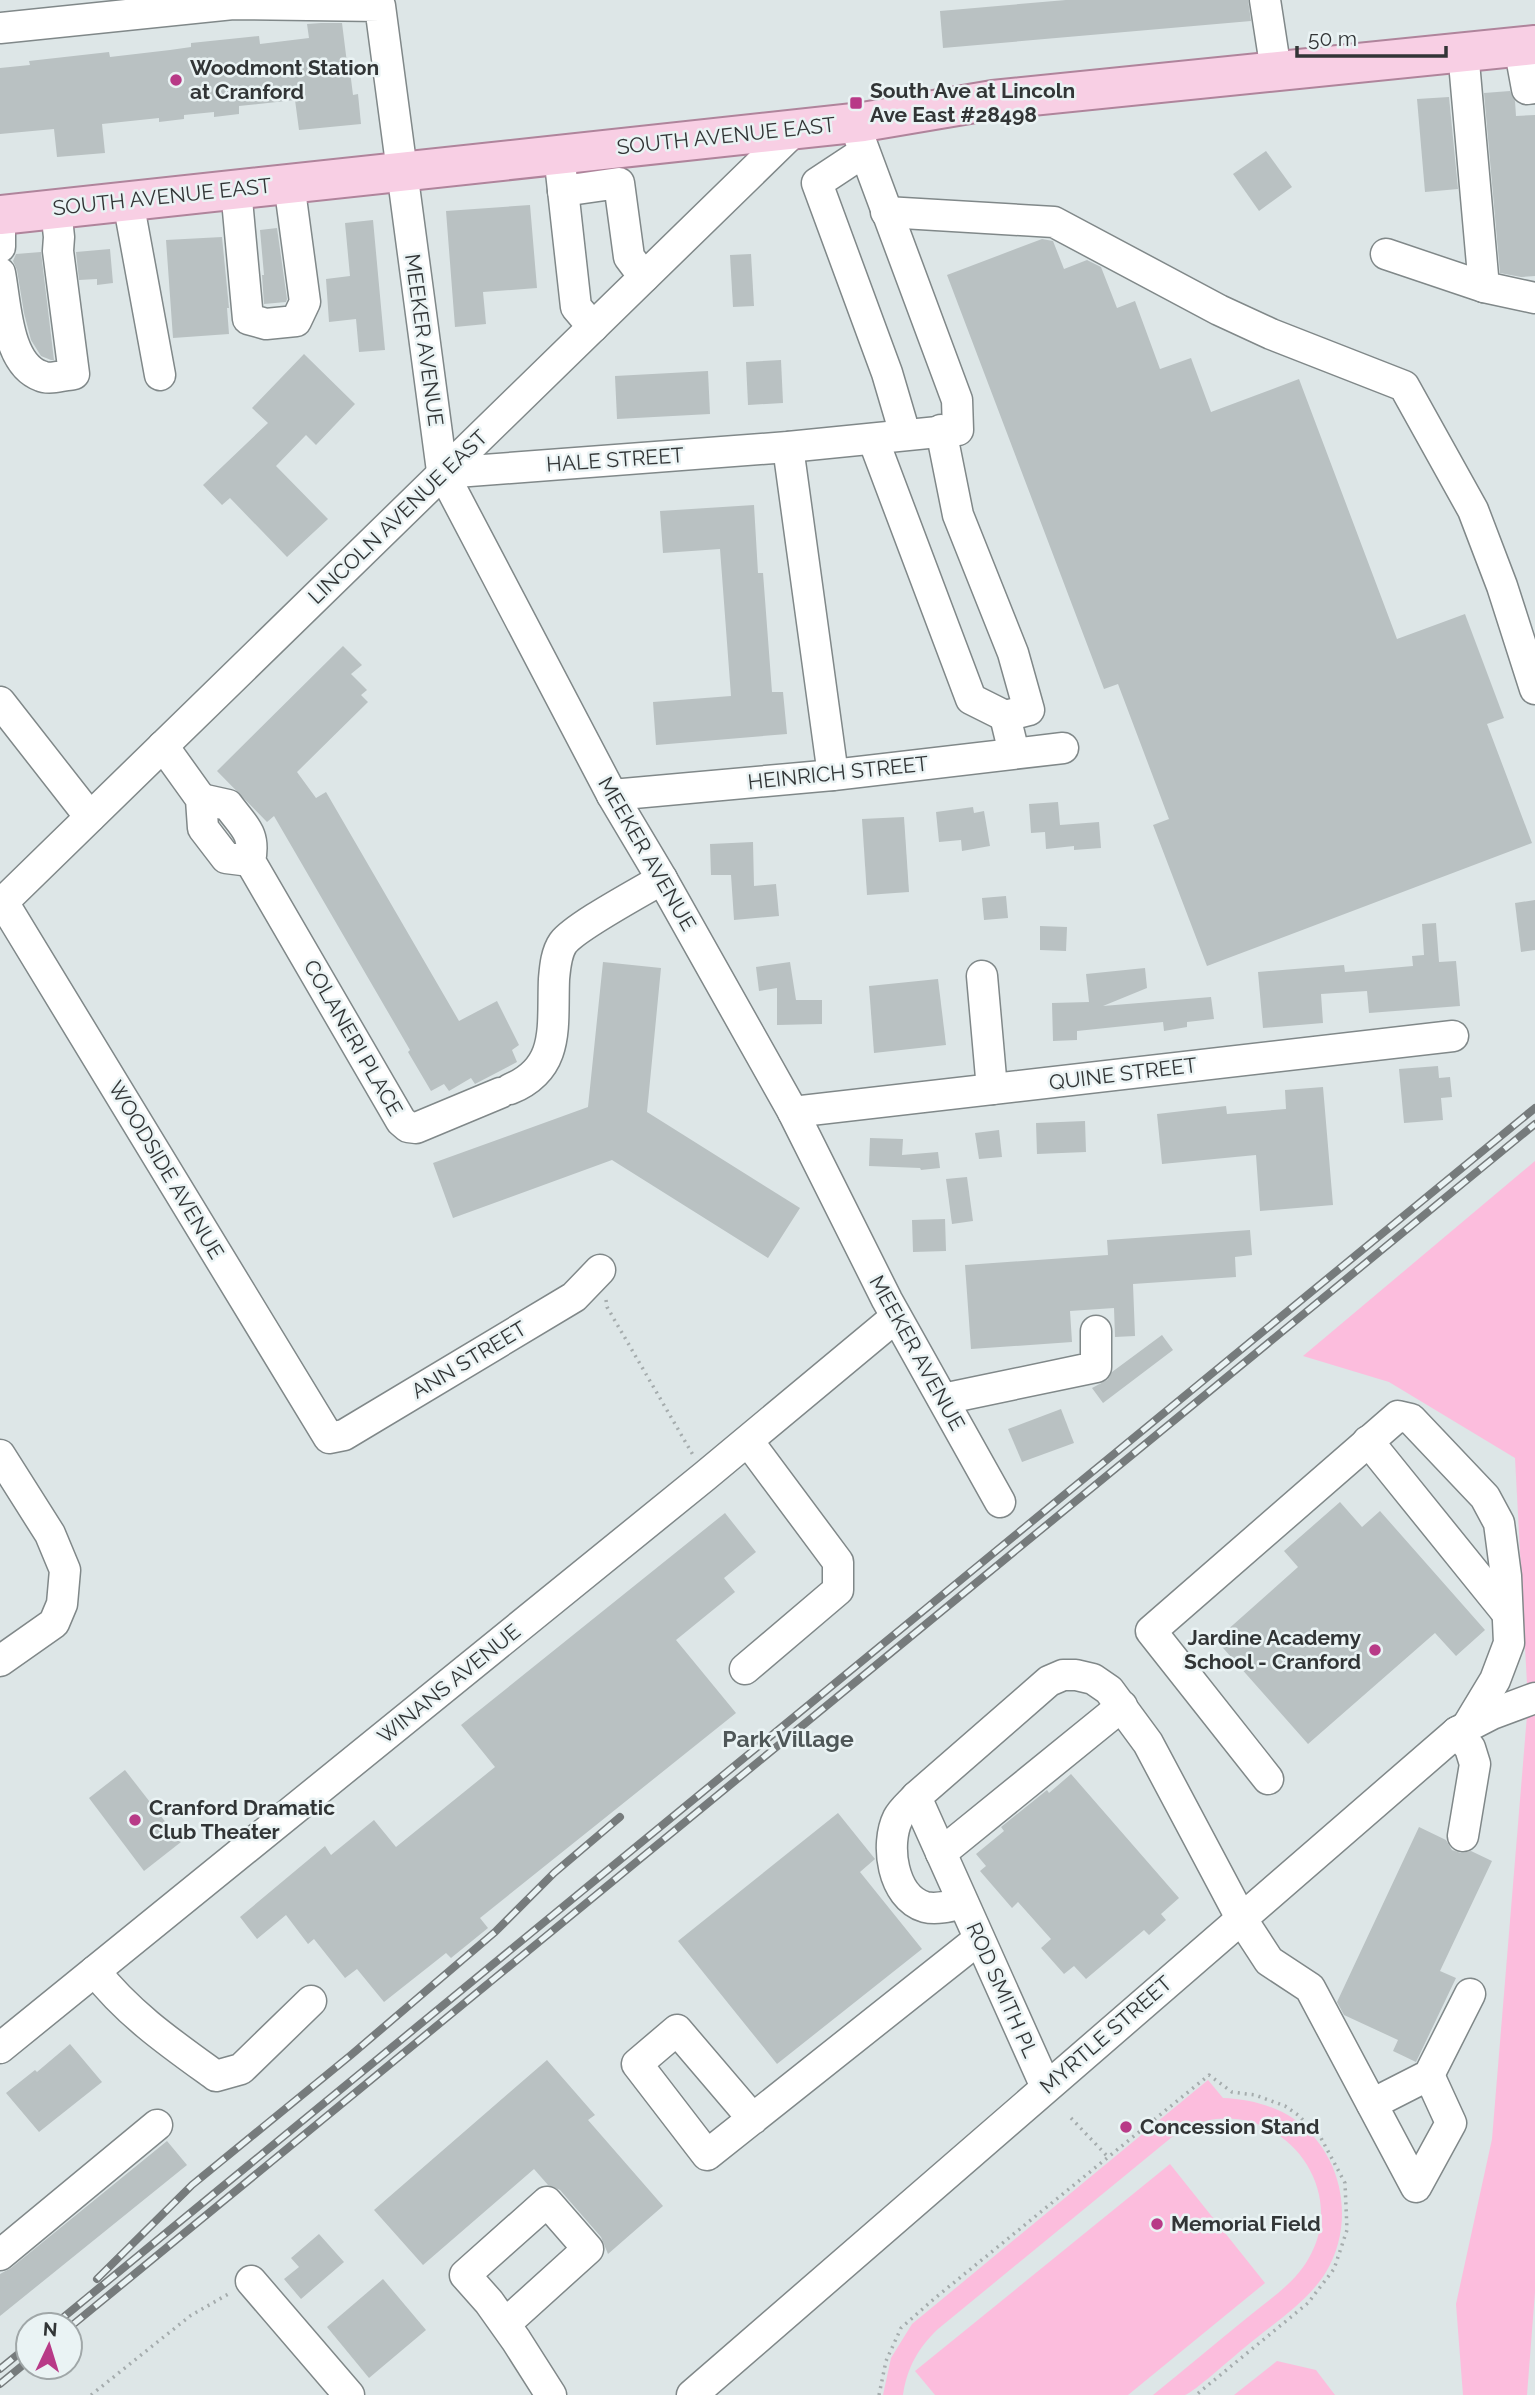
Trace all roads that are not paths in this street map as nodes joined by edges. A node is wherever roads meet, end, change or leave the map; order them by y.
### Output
1 (1265, 0) edge
2 (0, 28) edge
3 (1527, 45) edge
4 (1463, 51) junction
5 (1276, 71) junction
6 (1531, 89) edge
7 (796, 129) junction
8 (859, 137) junction
9 (402, 171) junction
10 (561, 173) junction
11 (289, 183) junction
12 (236, 189) junction
13 (128, 201) junction
14 (56, 209) junction
15 (886, 212) junction
16 (0, 215) edge
17 (0, 233) edge
18 (0, 247) edge
19 (1387, 254) dead end
20 (0, 273) edge
21 (644, 277) junction
22 (1484, 287) junction
23 (1535, 298) edge
24 (593, 327) junction
25 (160, 375) dead end
26 (949, 430) junction
27 (905, 434) junction
28 (873, 439) junction
29 (788, 447) junction
30 (443, 473) junction
31 (1535, 689) edge
32 (0, 702) edge
33 (1005, 716) junction
34 (163, 746) junction
35 (1063, 748) dead end
36 (1014, 754) junction
37 (833, 775) junction
38 (612, 795) junction
39 (90, 817) junction
40 (662, 879) junction
41 (2, 903) edge
42 (982, 976) dead end
43 (1453, 1036) dead end
44 (992, 1089) junction
45 (793, 1112) junction
46 (600, 1270) road end
47 (896, 1317) junction
48 (1096, 1331) dead end
49 (943, 1399) junction
50 (329, 1438) joint
51 (748, 1441) junction
52 (1368, 1441) junction
53 (0, 1455) edge
54 (1000, 1502) dead end
55 (1507, 1613) junction
56 (0, 1661) edge
57 (745, 1669) dead end
58 (1535, 1698) edge
59 (1122, 1706) junction
60 (1461, 1730) junction
61 (1268, 1779) dead end
62 (916, 1797) junction
63 (1464, 1836) dead end
64 (941, 1853) junction
65 (960, 1898) junction
66 (1241, 1918) junction
67 (979, 1939) junction
68 (95, 1971) junction
69 (1470, 1994) dead end
70 (310, 2000) dead end
71 (0, 2048) edge
72 (1429, 2075) junction
73 (1046, 2087) junction
74 (1372, 2104) junction
75 (753, 2119) dead end
76 (157, 2125) dead end
77 (0, 2255) edge
78 (251, 2281) road end
79 (505, 2324) dead end
80 (345, 2394) edge
81 (551, 2395) edge
82 (692, 2395) edge

1 - 5 street
2 - 9 street, MEEKER AVENUE
3 - 4 main road, SOUTH AVENUE EAST
3 - 6 street
4 - 5 main road, SOUTH AVENUE EAST
4 - 22 street
5 - 8 main road, SOUTH AVENUE EAST
7 - 8 main road, SOUTH AVENUE EAST
7 - 10 main road, SOUTH AVENUE EAST
7 - 21 street, LINCOLN AVENUE EAST
8 - 15 street
8 - 27 street
9 - 10 main road, SOUTH AVENUE EAST
9 - 11 main road, SOUTH AVENUE EAST
9 - 30 street, MEEKER AVENUE
10 - 21 street
10 - 24 street
11 - 12 main road, SOUTH AVENUE EAST
11 - 12 street
12 - 13 main road, SOUTH AVENUE EAST
13 - 14 main road, SOUTH AVENUE EAST
13 - 25 street
14 - 16 main road, SOUTH AVENUE EAST
14 - 20 street
15 - 26 street
15 - 31 street
17 - 18 street
19 - 22 street
21 - 24 street, LINCOLN AVENUE EAST
22 - 23 street
24 - 30 street, LINCOLN AVENUE EAST
26 - 27 street, HALE STREET
26 - 33 street
27 - 28 street, HALE STREET
28 - 29 street, HALE STREET
28 - 33 street
29 - 30 street, HALE STREET
29 - 37 street
30 - 34 street, LINCOLN AVENUE EAST
30 - 38 street, MEEKER AVENUE
32 - 39 street
33 - 36 street
34 - 39 street, LINCOLN AVENUE EAST
34 - 40 street, COLANERI PLACE
35 - 36 street, HEINRICH STREET
36 - 37 street, HEINRICH STREET
37 - 38 street, HEINRICH STREET
38 - 40 street, MEEKER AVENUE
39 - 41 street, LINCOLN AVENUE EAST
40 - 45 street, MEEKER AVENUE
41 - 50 street, WOODSIDE AVENUE
42 - 44 street
43 - 44 street, QUINE STREET
44 - 45 street, QUINE STREET
45 - 47 street, MEEKER AVENUE
46 - 50 street, ANN STREET
47 - 49 street, MEEKER AVENUE
47 - 51 street, WINANS AVENUE
48 - 49 street
49 - 54 street, MEEKER AVENUE
51 - 57 street
51 - 68 street, WINANS AVENUE
52 - 55 street
52 - 55 street
52 - 61 street
53 - 56 street
55 - 60 street
58 - 60 street, MYRTLE STREET
59 - 62 street
59 - 64 street
59 - 66 street
60 - 63 street
60 - 66 street, MYRTLE STREET
62 - 64 street, ROD SMITH PL
62 - 65 street
64 - 65 street, ROD SMITH PL
65 - 67 street, ROD SMITH PL
66 - 73 street, MYRTLE STREET
66 - 74 street
67 - 73 street, ROD SMITH PL
67 - 75 street
68 - 70 street
68 - 71 street, WINANS AVENUE
69 - 72 street
72 - 74 street
72 - 74 street
73 - 82 street, MYRTLE STREET
76 - 77 street
78 - 80 street
79 - 81 street

